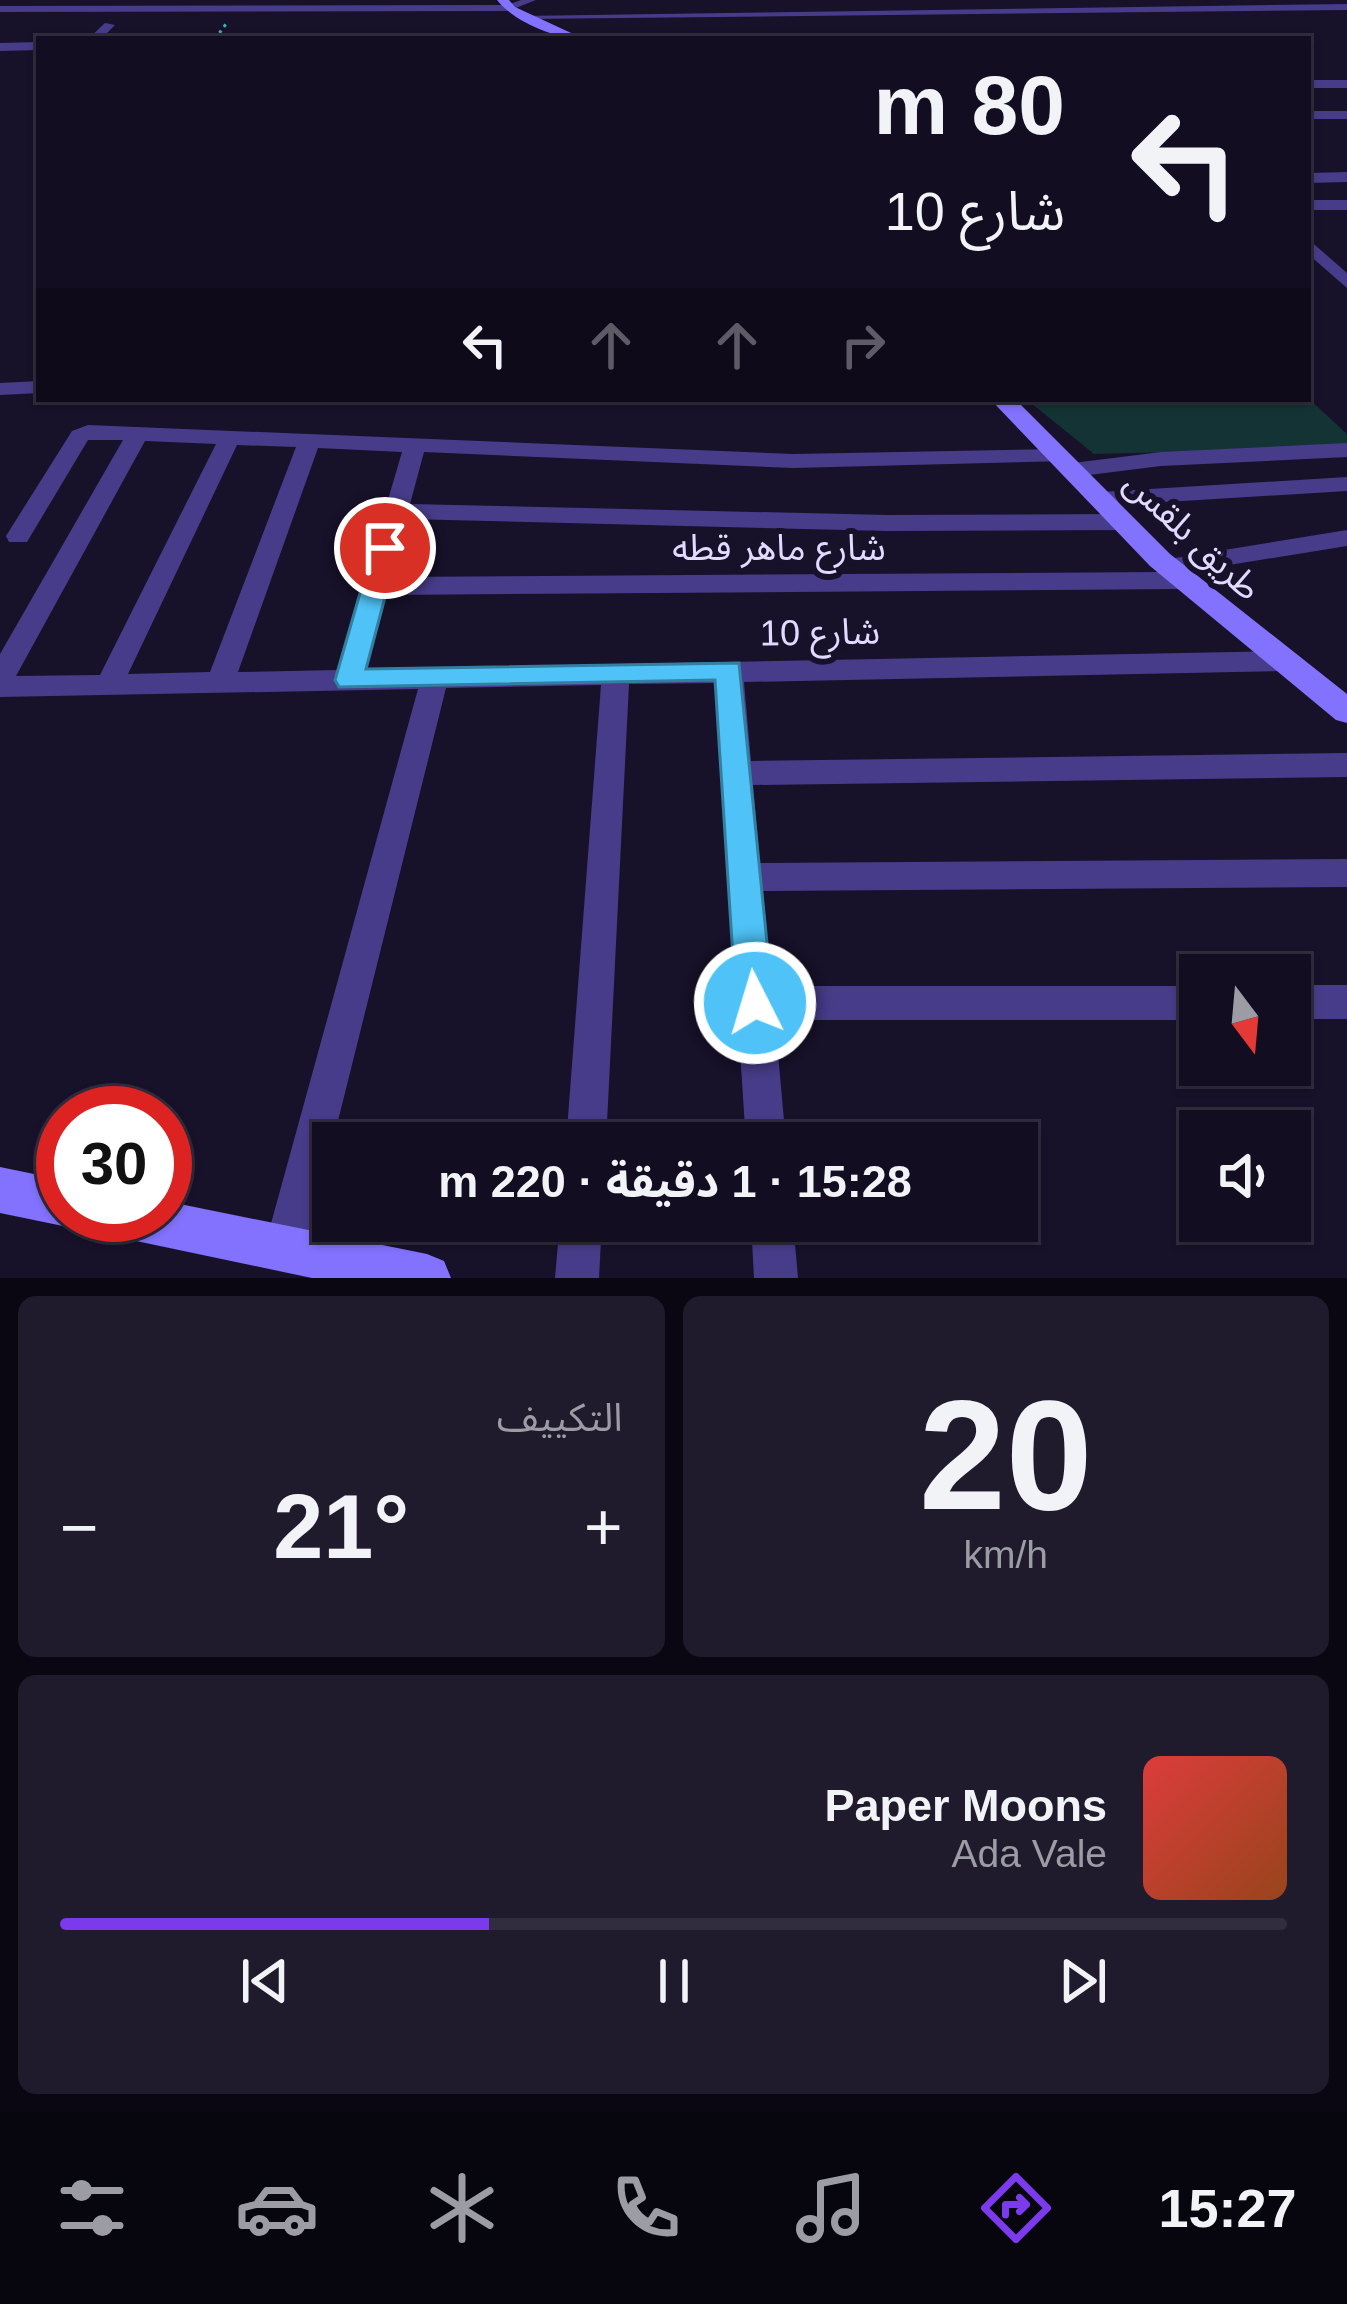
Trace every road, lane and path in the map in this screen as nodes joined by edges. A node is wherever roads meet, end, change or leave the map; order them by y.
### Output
1 (531, 0) edge
2 (190, 3) edge
3 (505, 4) edge
4 (1103, 4) edge
5 (1347, 7) edge
6 (0, 8) edge
7 (525, 16) junction
8 (109, 25) dead end
9 (97, 36) edge
10 (570, 36) edge
11 (36, 46) edge
12 (0, 47) edge
13 (1311, 84) edge
14 (1347, 84) edge
15 (1311, 115) edge
16 (1347, 115) edge
17 (1347, 177) edge
18 (1311, 178) edge
19 (1311, 206) edge
20 (1347, 206) edge
21 (1311, 247) edge
22 (1347, 283) edge
23 (2, 382) edge
24 (36, 388) edge
25 (1004, 402) edge
26 (136, 436) junction
27 (229, 439) junction
28 (309, 442) junction
29 (415, 446) junction
30 (1347, 450) edge
31 (1066, 463) junction
32 (1347, 484) edge
33 (1101, 499) junction
34 (395, 511) junction
35 (1123, 522) junction
36 (18, 536) dead end
37 (1347, 538) edge
38 (1176, 574) junction
39 (375, 586) junction
40 (1281, 661) junction
41 (729, 670) junction
42 (616, 673) junction
43 (435, 677) junction
44 (349, 680) junction
45 (220, 682) junction
46 (0, 683) edge
47 (110, 685) junction
48 (1347, 711) edge
49 (1347, 764) edge
50 (736, 772) junction
51 (1347, 873) edge
52 (744, 877) junction
53 (1347, 1002) edge
54 (755, 1003) junction
55 (1179, 1003) edge
56 (1311, 1003) edge
57 (587, 1122) edge
58 (764, 1122) edge
59 (0, 1190) edge
60 (36, 1197) edge
61 (192, 1230) edge
62 (580, 1242) edge
63 (773, 1242) edge
64 (285, 1249) junction
65 (428, 1278) edge
66 (577, 1278) edge
67 (776, 1278) edge

1 - 3 street
2 - 3 street
2 - 6 street
3 - 7 main road
4 - 5 street
4 - 7 street
7 - 10 main road
8 - 9 street
11 - 12 street
13 - 14 street
15 - 16 street
17 - 18 street
19 - 20 street
21 - 22 street
23 - 24 street
25 - 31 main road, طريق بلقس
26 - 27 street
26 - 36 street
26 - 46 street
27 - 28 street
27 - 47 street
28 - 29 street
28 - 45 street
29 - 31 street
29 - 34 street
30 - 31 street
31 - 33 main road, طريق بلقس
32 - 33 street
33 - 35 main road, طريق بلقس
34 - 35 street
34 - 39 street
35 - 38 main road, طريق بلقس
37 - 38 street, شارع ماهر قطه
38 - 39 street, شارع ماهر قطه
38 - 40 main road, طريق بلقس
39 - 44 street
40 - 41 street, شارع 10
40 - 48 main road, طريق بلقس
41 - 42 street, شارع 10
41 - 50 street
42 - 43 street, شارع 10
42 - 57 street
43 - 44 street, شارع 10
43 - 64 street
44 - 45 street, شارع 10
45 - 47 street, شارع 10
46 - 47 street, شارع 10
49 - 50 street
50 - 52 street
51 - 52 street
52 - 54 street
53 - 56 street
54 - 55 street
54 - 58 street
59 - 60 main road
61 - 64 main road
62 - 66 street
63 - 67 street
64 - 65 main road

